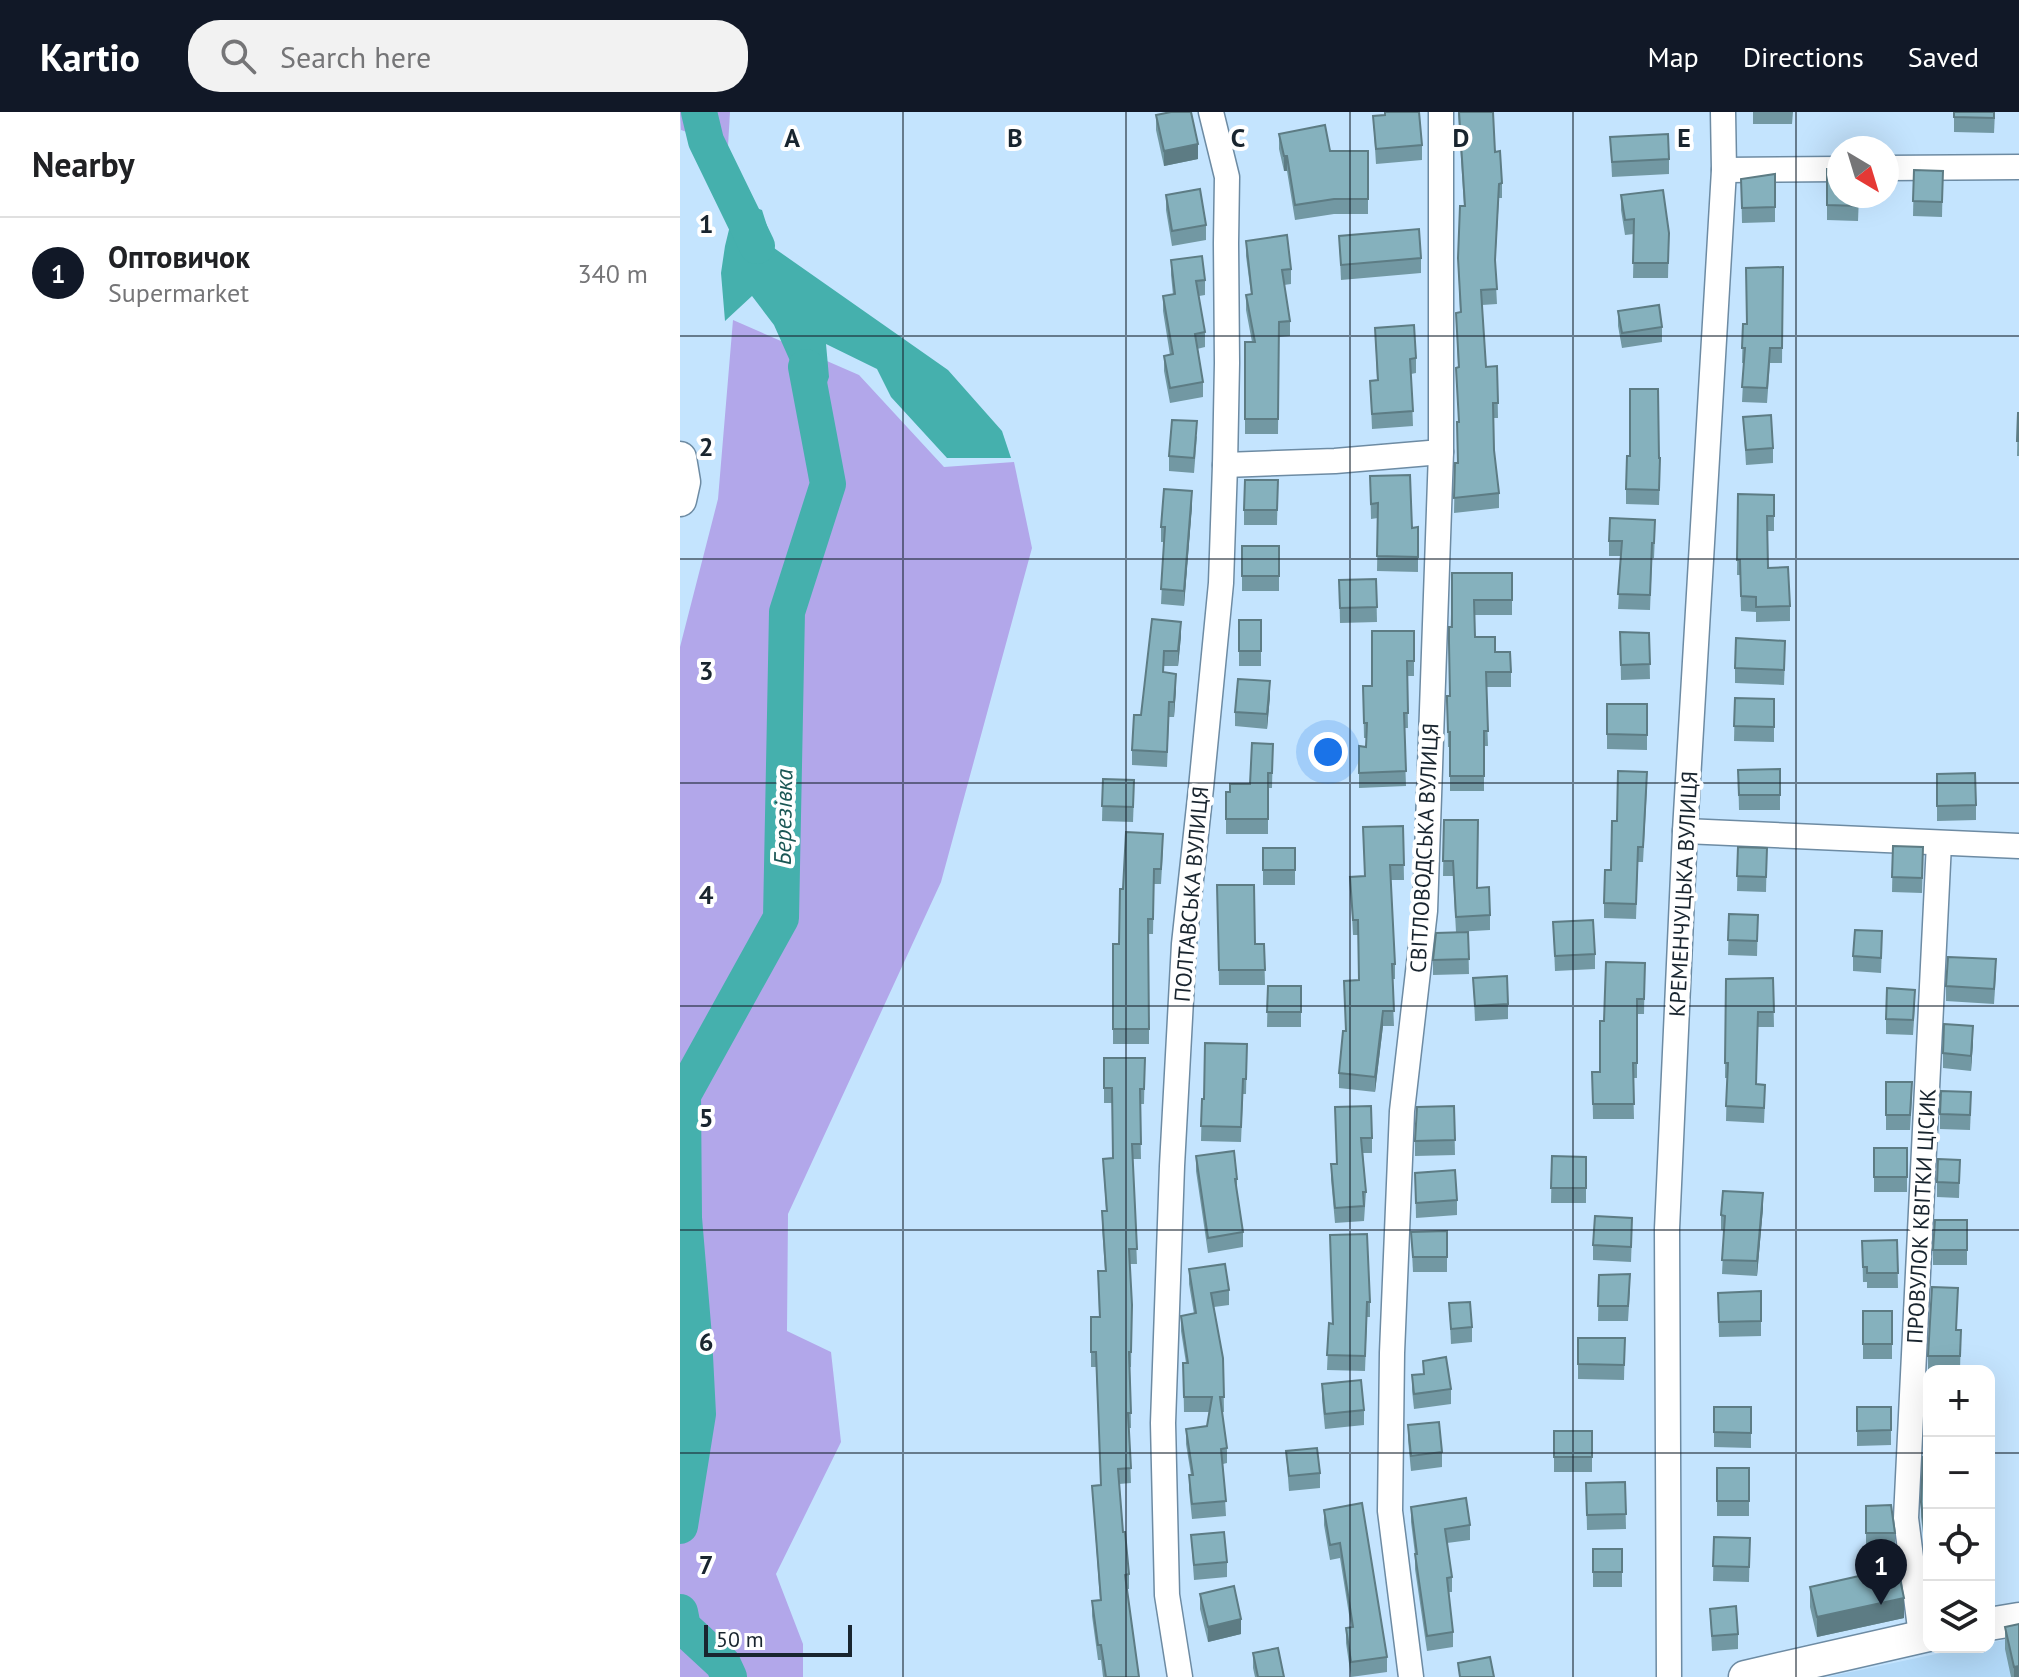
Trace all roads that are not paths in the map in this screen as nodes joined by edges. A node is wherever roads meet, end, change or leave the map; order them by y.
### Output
1 (1211, 112) edge
2 (1441, 112) edge
3 (1723, 112) edge
4 (2019, 167) edge
5 (1899, 168) edge
6 (1827, 169) edge
7 (1724, 170) junction
8 (1441, 452) junction
9 (680, 458) edge
10 (1225, 465) junction
11 (680, 500) edge
12 (1685, 831) junction
13 (1939, 843) junction
14 (2019, 846) edge
15 (2019, 1619) edge
16 (1923, 1623) edge
17 (1995, 1623) edge
18 (1923, 1635) edge
19 (1180, 1677) edge
20 (1411, 1677) edge
21 (1669, 1677) edge
22 (1745, 1677) edge

1 - 10 street, ПОЛТАВСЬКА ВУЛИЦЯ
2 - 8 street, СВІТЛОВОДСЬКА ВУЛИЦЯ
3 - 7 street, КРЕМЕНЧУЦЬКА ВУЛИЦЯ
4 - 5 street
6 - 7 street
7 - 12 street, КРЕМЕНЧУЦЬКА ВУЛИЦЯ
8 - 10 street
8 - 20 street, СВІТЛОВОДСЬКА ВУЛИЦЯ
9 - 11 street
10 - 19 street, ПОЛТАВСЬКА ВУЛИЦЯ
12 - 13 street
12 - 21 street, КРЕМЕНЧУЦЬКА ВУЛИЦЯ
13 - 14 street
13 - 16 street, ПРОВУЛОК КВІТКИ ЦІСИК
15 - 17 street
18 - 22 street

